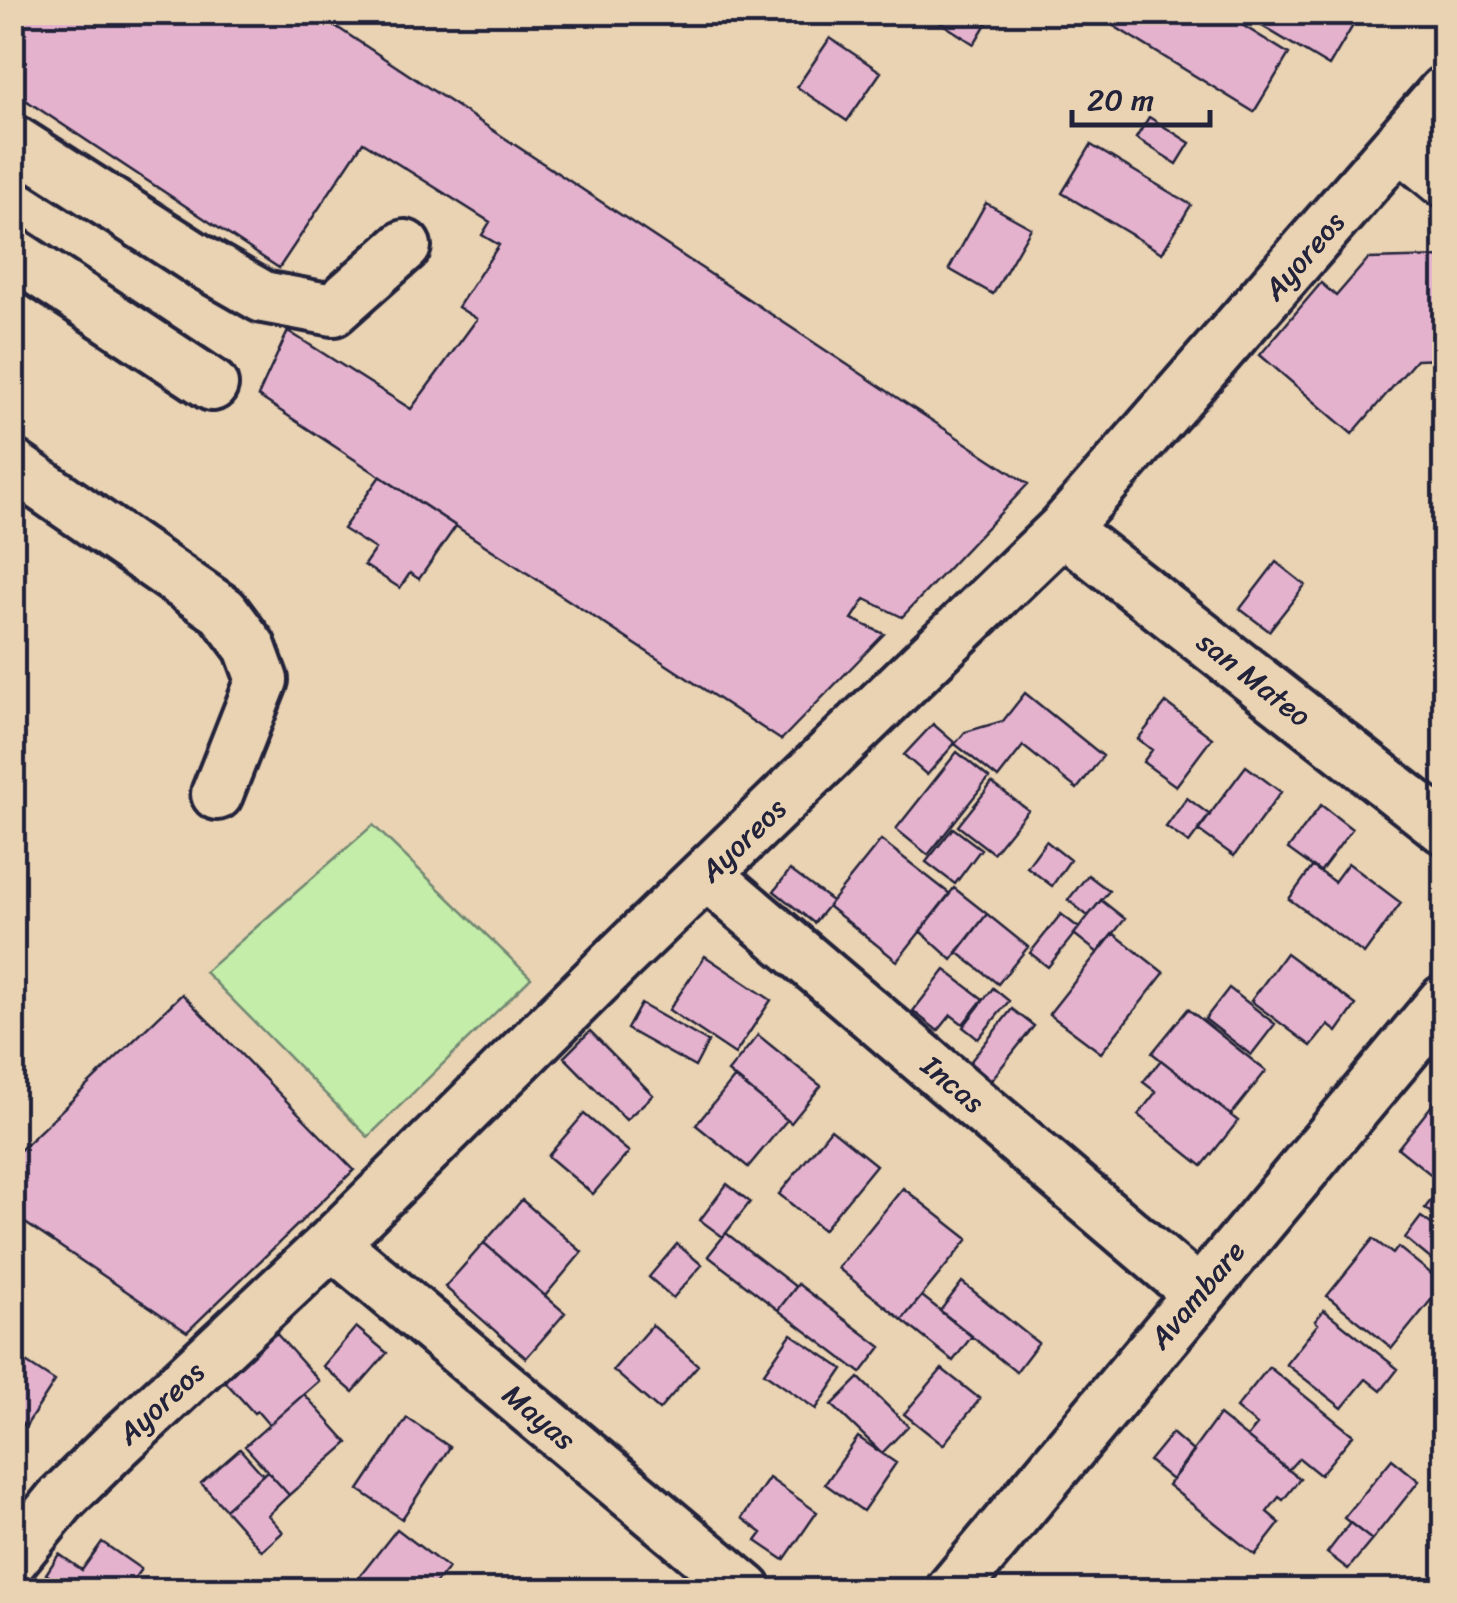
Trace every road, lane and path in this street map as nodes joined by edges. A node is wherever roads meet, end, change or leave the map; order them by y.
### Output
1 (1444, 92) edge
2 (12, 140) edge
3 (1401, 146) junction
4 (1444, 180) edge
5 (405, 246) dead end
6 (12, 253) edge
7 (212, 385) dead end
8 (12, 465) edge
9 (1063, 529) junction
10 (217, 794) dead end
11 (1444, 828) edge
12 (707, 875) junction
13 (1444, 1001) edge
14 (332, 1243) junction
15 (1198, 1294) junction
16 (12, 1559) edge
17 (746, 1590) edge
18 (952, 1590) edge

1 - 3 street, Ayoreos
2 - 5 street
3 - 4 street
3 - 9 street, Ayoreos
6 - 7 street
8 - 10 street
9 - 11 street, san Mateo
9 - 12 street, Ayoreos
12 - 14 street, Ayoreos
12 - 15 street, Incas
13 - 15 street, Avambare
14 - 16 street, Ayoreos
14 - 17 street, Mayas
15 - 18 street, Avambare

